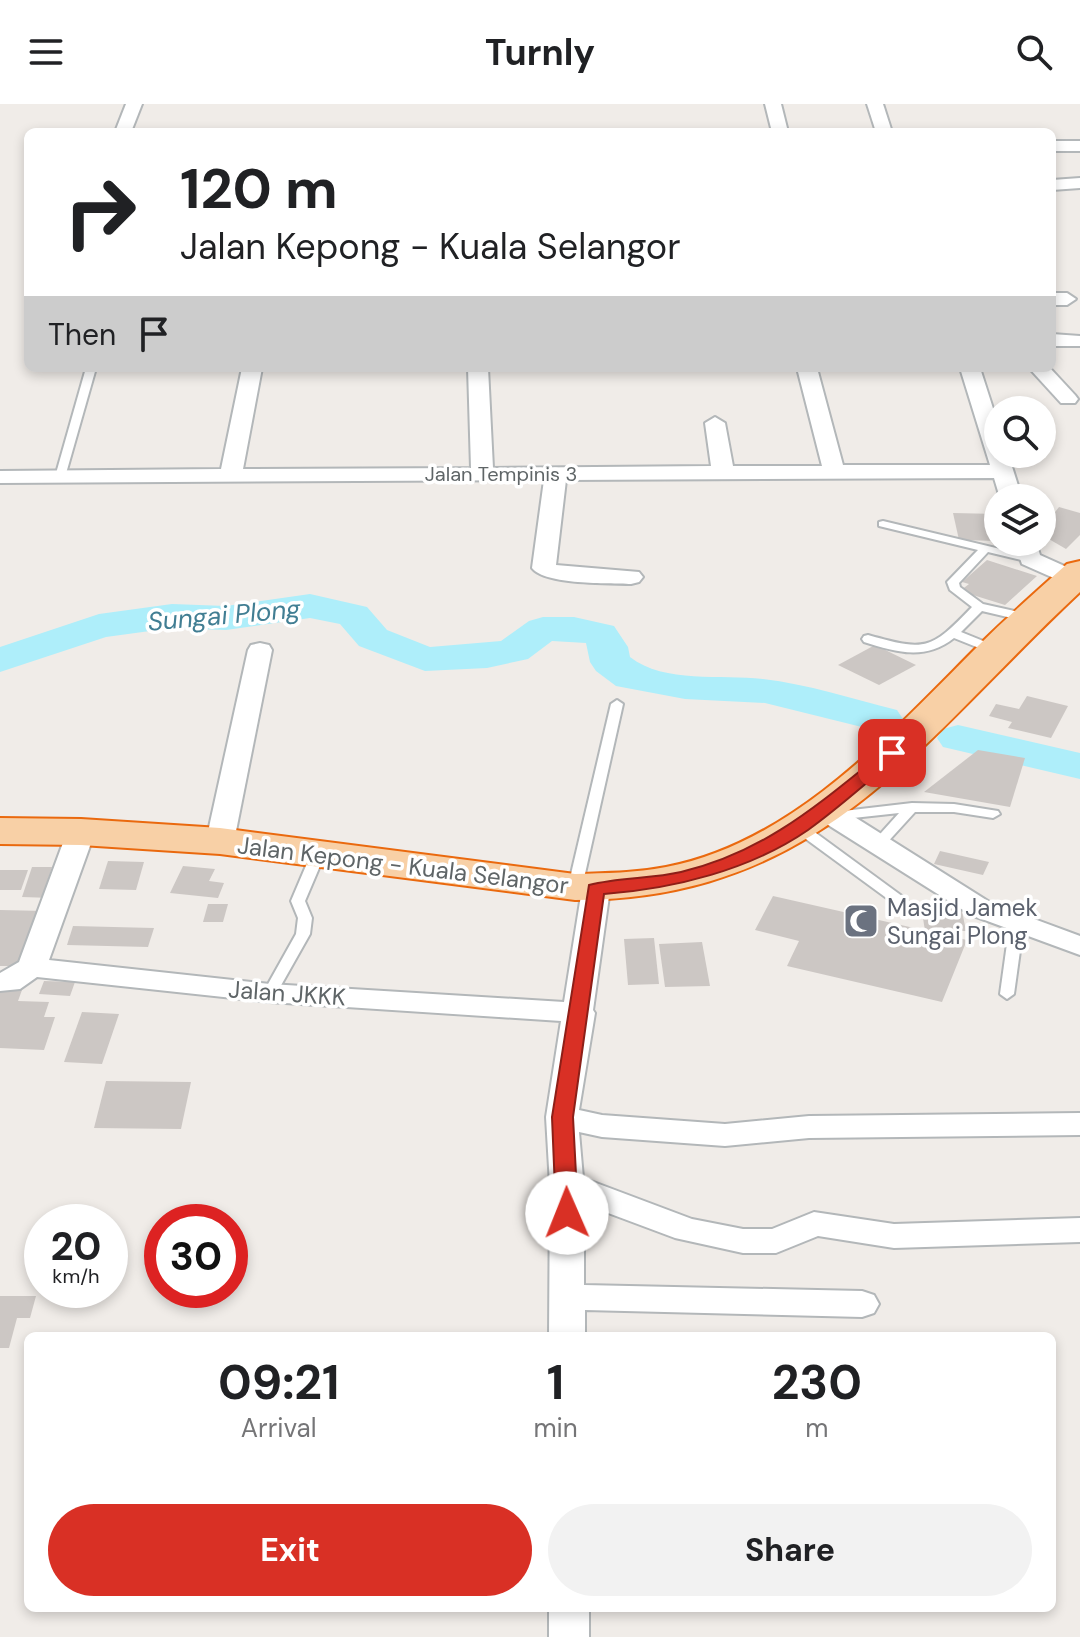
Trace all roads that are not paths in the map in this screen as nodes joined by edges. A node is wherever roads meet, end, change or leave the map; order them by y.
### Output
1 (134, 104) edge
2 (773, 104) edge
3 (875, 104) edge
4 (125, 128) edge
5 (779, 128) edge
6 (883, 128) edge
7 (1056, 146) edge
8 (1080, 146) edge
9 (1080, 183) edge
10 (1056, 185) edge
11 (1056, 340) edge
12 (1078, 341) dead end
13 (90, 372) edge
14 (251, 372) edge
15 (478, 372) edge
16 (808, 372) edge
17 (971, 372) edge
18 (1043, 372) edge
19 (1068, 399) dead end
20 (715, 423) dead end
21 (1003, 471) junction
22 (723, 473) junction
23 (482, 474) junction
24 (556, 474) junction
25 (835, 474) junction
26 (231, 475) junction
27 (0, 477) edge
28 (60, 477) junction
29 (1007, 484) edge
30 (883, 524) dead end
31 (984, 549) edge
32 (984, 550) edge
33 (1038, 556) edge
34 (1077, 575) edge
35 (631, 577) dead end
36 (979, 607) junction
37 (1030, 618) junction
38 (954, 634) junction
39 (868, 639) dead end
40 (260, 650) dead end
41 (996, 651) junction
42 (617, 704) dead end
43 (912, 807) junction
44 (993, 814) dead end
45 (820, 818) junction
46 (0, 831) edge
47 (81, 832) junction
48 (220, 841) junction
49 (879, 843) junction
50 (318, 854) junction
51 (585, 888) junction
52 (901, 902) dead end
53 (1017, 922) junction
54 (1080, 946) edge
55 (32, 967) junction
56 (0, 982) edge
57 (270, 993) junction
58 (1007, 994) dead end
59 (580, 1013) junction
60 (562, 1117) junction
61 (1080, 1124) edge
62 (567, 1185) junction
63 (1080, 1230) edge
64 (567, 1297) junction
65 (862, 1304) dead end
66 (567, 1332) edge
67 (569, 1612) edge
68 (569, 1637) edge

1 - 4 street
2 - 5 street
3 - 6 street
7 - 8 street
9 - 10 street
11 - 12 street
13 - 28 lane
14 - 26 street
15 - 23 street
16 - 25 street
17 - 21 street
18 - 19 street
20 - 22 street
21 - 25 street, Jalan Tempinis 3
21 - 29 street
22 - 24 street, Jalan Tempinis 3
22 - 25 street, Jalan Tempinis 3
23 - 24 street, Jalan Tempinis 3
23 - 26 street, Jalan Tempinis 3
24 - 35 street
26 - 28 street, Jalan Tempinis 3
27 - 28 street, Jalan Tempinis 3
30 - 31 lane
32 - 36 lane
33 - 34 street
34 - 37 highway, Jalan Kepong - Kuala Selangor
36 - 37 lane
36 - 38 lane
37 - 41 highway, Jalan Kepong - Kuala Selangor
38 - 39 lane
38 - 41 lane
40 - 48 street
41 - 45 highway, Jalan Kepong - Kuala Selangor
42 - 51 lane
43 - 44 lane
43 - 45 lane
43 - 49 lane
45 - 49 street
45 - 51 highway, Jalan Kepong - Kuala Selangor
45 - 52 lane
46 - 47 highway, Jalan Kepong - Kuala Selangor
47 - 48 highway, Jalan Kepong - Kuala Selangor
47 - 55 street
48 - 50 highway, Jalan Kepong - Kuala Selangor
49 - 53 street
50 - 51 highway, Jalan Kepong - Kuala Selangor
50 - 57 lane
51 - 59 street
53 - 54 street
53 - 58 lane
55 - 56 street
55 - 57 street, Jalan JKKK
57 - 59 street, Jalan JKKK
59 - 60 street
60 - 61 street
60 - 62 street
62 - 63 street
62 - 64 street
64 - 65 street
64 - 66 street
67 - 68 street

